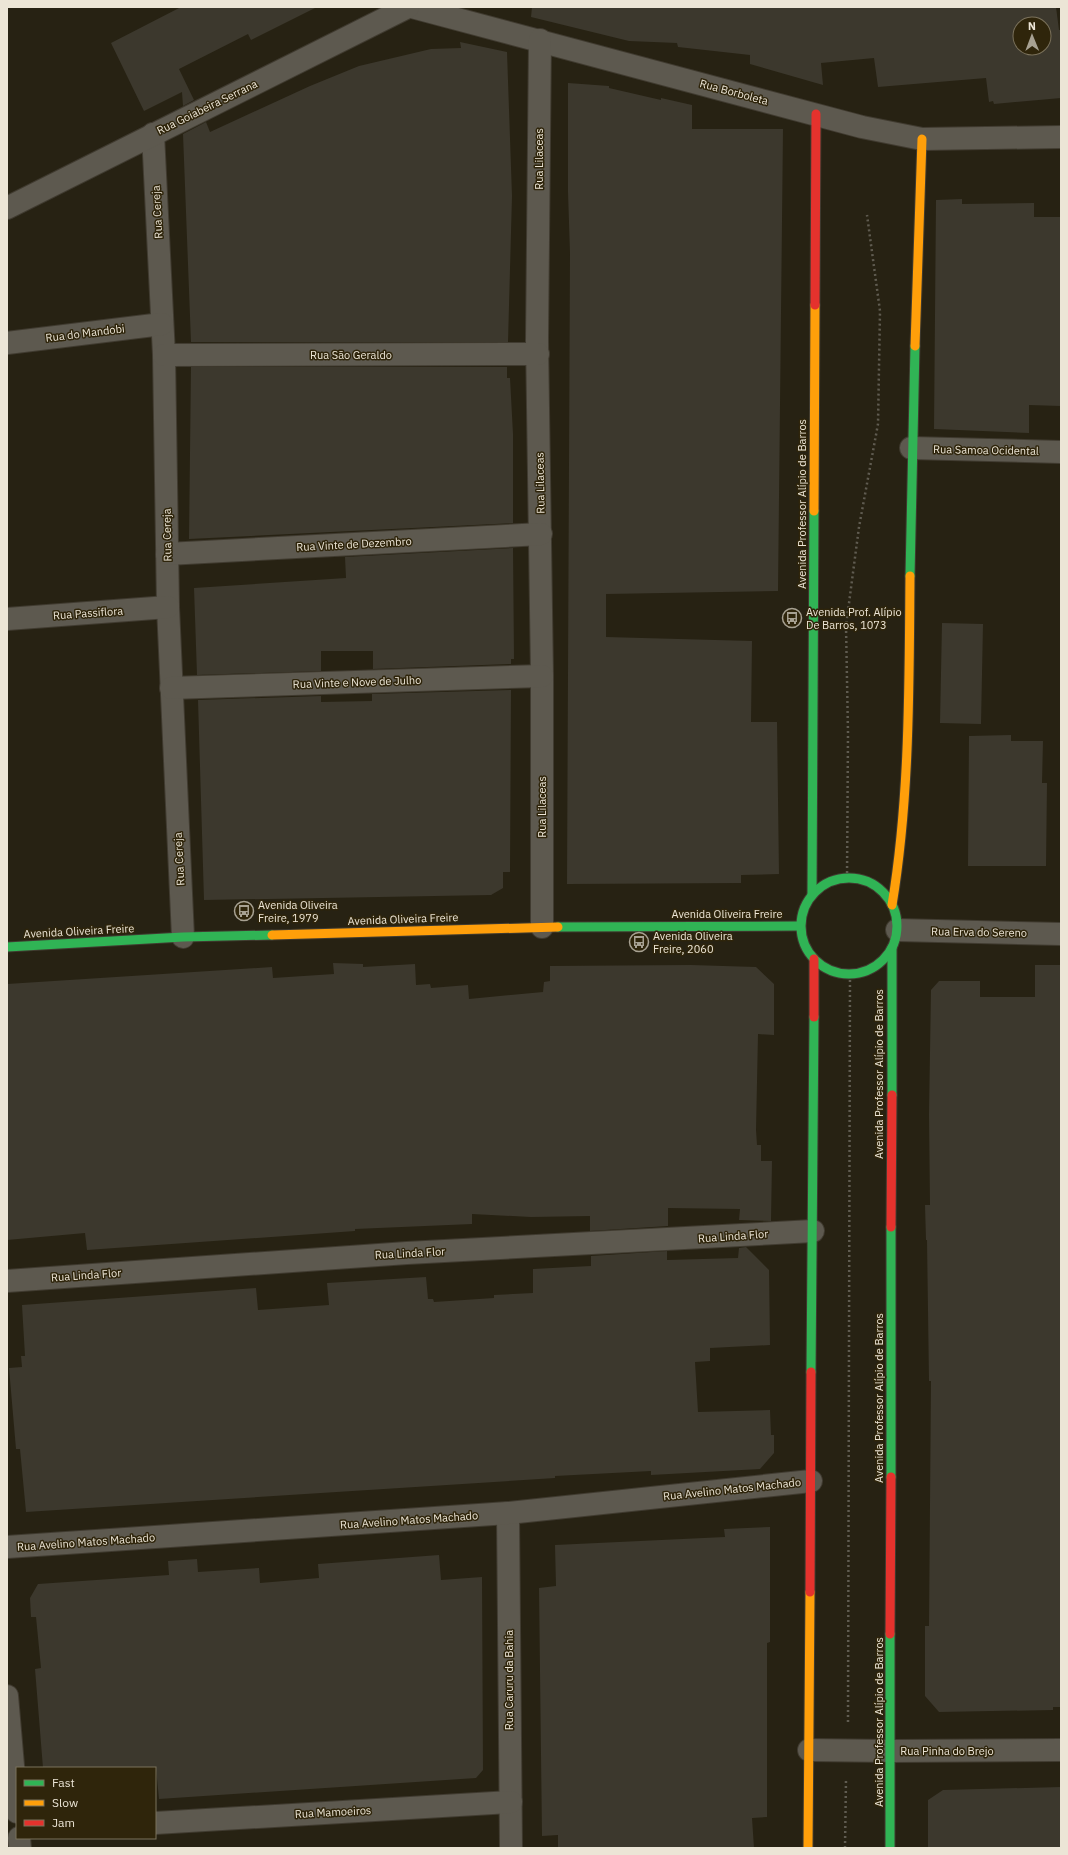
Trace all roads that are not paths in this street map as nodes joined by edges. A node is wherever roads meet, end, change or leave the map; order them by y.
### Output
1 (408, 7) edge
2 (412, 7) edge
3 (540, 40) junction
4 (816, 114) junction
5 (153, 134) junction
6 (1061, 137) edge
7 (922, 139) junction
8 (7, 208) edge
9 (162, 324) junction
10 (7, 343) edge
11 (538, 354) junction
12 (164, 355) junction
13 (911, 448) junction
14 (1061, 452) edge
15 (540, 534) junction
16 (167, 554) junction
17 (168, 606) junction
18 (7, 619) edge
19 (542, 676) junction
20 (171, 688) junction
21 (812, 894) junction
22 (892, 905) junction
23 (800, 926) junction
24 (542, 927) junction
25 (1061, 934) edge
26 (183, 937) junction
27 (894, 939) junction
28 (7, 947) edge
29 (814, 959) junction
30 (813, 1231) junction
31 (7, 1281) edge
32 (811, 1481) junction
33 (508, 1513) junction
34 (7, 1547) edge
35 (7, 1696) edge
36 (809, 1750) junction
37 (1061, 1750) edge
38 (891, 1751) junction
39 (16, 1800) edge
40 (510, 1802) junction
41 (156, 1823) edge
42 (511, 1848) edge
43 (808, 1848) edge
44 (890, 1848) edge

1 - 5 street, Rua Goiabeira Serrana
2 - 3 street, Rua Borboleta
3 - 4 street, Rua Borboleta
3 - 11 street, Rua Lilaceas
4 - 7 street, Rua Borboleta
4 - 21 street, Avenida Professor Alípio de Barros
5 - 8 street, Rua Goiabeira Serrana
5 - 9 street, Rua Cereja
6 - 7 street, Rua Borboleta
7 - 13 street
9 - 10 street, Rua do Mandobi
9 - 12 street, Rua Cereja
11 - 12 street, Rua São Geraldo
11 - 15 street, Rua Lilaceas
12 - 16 street, Rua Cereja
13 - 14 street, Rua Samoa Ocidental
13 - 22 street
15 - 16 street, Rua Vinte de Dezembro
15 - 19 street, Rua Lilaceas
16 - 17 street, Rua Cereja
17 - 18 street, Rua Passiflora
17 - 20 street, Rua Cereja
19 - 20 street, Rua Vinte e Nove de Julho
19 - 24 street, Rua Lilaceas
20 - 26 street, Rua Cereja
21 - 22 street
21 - 23 street
22 - 27 street
23 - 24 street, Avenida Oliveira Freire
23 - 29 street
24 - 26 street, Avenida Oliveira Freire
25 - 27 street, Rua Erva do Sereno
26 - 28 street, Avenida Oliveira Freire
27 - 29 street
27 - 38 street, Avenida Professor Alípio de Barros
29 - 30 street
30 - 31 street, Rua Linda Flor
30 - 32 street
32 - 33 street, Rua Avelino Matos Machado
32 - 36 street
33 - 34 street, Rua Avelino Matos Machado
33 - 40 street, Rua Caruru da Bahia
35 - 39 street
36 - 38 street, Rua Pinha do Brejo
36 - 43 street
37 - 38 street, Rua Pinha do Brejo
38 - 44 street, Avenida Professor Alípio de Barros
40 - 41 street, Rua Mamoeiros
40 - 42 street, Rua Caruru da Bahia

